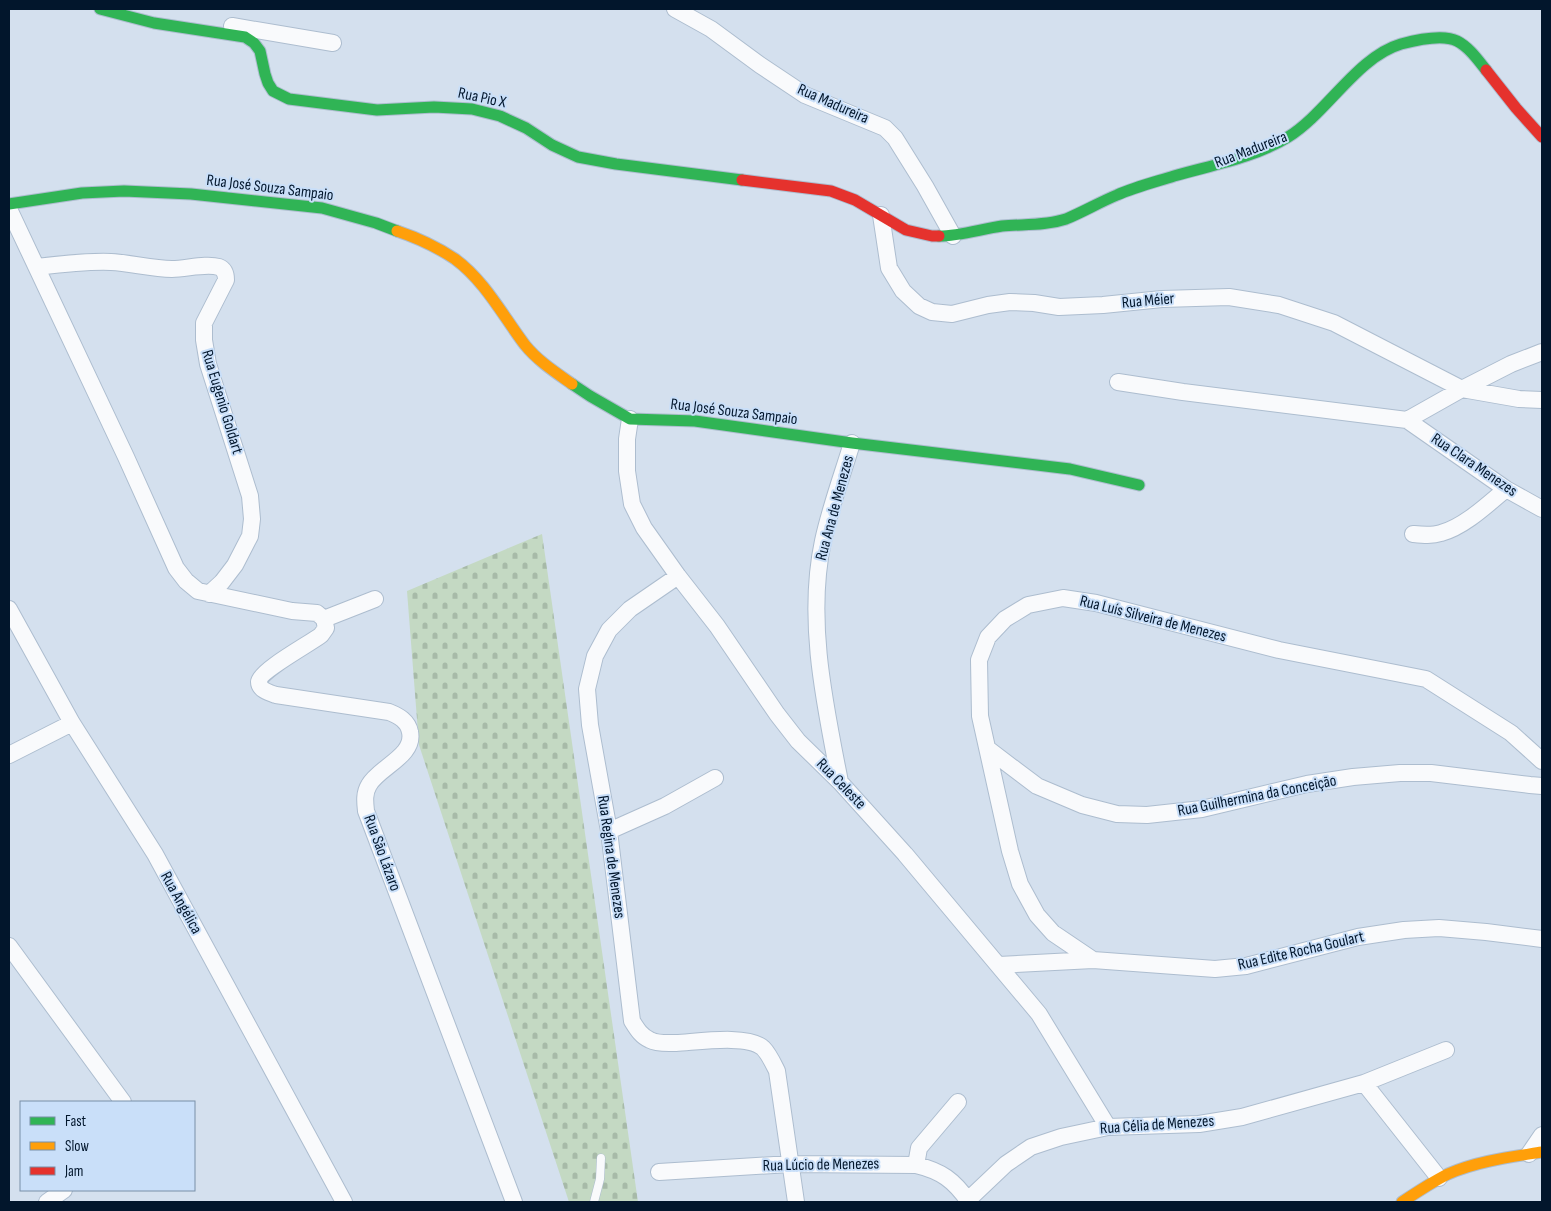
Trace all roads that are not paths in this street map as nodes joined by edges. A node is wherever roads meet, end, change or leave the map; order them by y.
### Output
1 (100, 9) edge
2 (674, 9) edge
3 (209, 32) junction
4 (333, 43) dead end
5 (1542, 137) edge
6 (9, 204) edge
7 (9, 209) edge
8 (881, 215) junction
9 (953, 236) junction
10 (37, 267) junction
11 (1542, 352) edge
12 (1118, 382) dead end
13 (1462, 389) junction
14 (1542, 400) edge
15 (630, 419) junction
16 (1407, 420) junction
17 (852, 443) junction
18 (1139, 485) dead end
19 (1506, 489) junction
20 (1542, 509) edge
21 (1413, 534) dead end
22 (678, 576) junction
23 (209, 594) junction
24 (375, 599) dead end
25 (9, 609) edge
26 (324, 619) junction
27 (72, 723) junction
28 (988, 749) junction
29 (9, 756) edge
30 (1542, 761) edge
31 (714, 778) dead end
32 (840, 782) junction
33 (1542, 786) edge
34 (609, 831) junction
35 (1542, 940) edge
36 (9, 946) edge
37 (1093, 960) junction
38 (999, 965) junction
39 (1446, 1050) dead end
40 (1364, 1083) junction
41 (122, 1101) edge
42 (958, 1102) dead end
43 (1108, 1127) junction
44 (1542, 1135) edge
45 (1536, 1153) edge
46 (602, 1158) dead end
47 (790, 1164) junction
48 (916, 1165) junction
49 (659, 1172) dead end
50 (1439, 1178) junction
51 (62, 1191) edge
52 (969, 1201) edge
53 (46, 1202) edge
54 (344, 1202) edge
55 (514, 1202) edge
56 (594, 1202) edge
57 (796, 1202) edge
58 (1402, 1202) edge

1 - 3 street, Rua Pio X
2 - 9 street, Rua Madureira
3 - 4 street
3 - 8 street, Rua Pio X
5 - 9 street, Rua Madureira
6 - 15 street, Rua José Souza Sampaio
7 - 10 street
8 - 9 street, Rua Madureira
8 - 13 street, Rua Méier
10 - 23 street
10 - 23 street, Rua Eugenio Goldart
11 - 13 street
12 - 16 street
13 - 14 street, Rua Méier
13 - 16 street
15 - 17 street, Rua José Souza Sampaio
15 - 22 street, Rua Celeste
16 - 19 street, Rua Clara Menezes
17 - 18 street, Rua José Souza Sampaio
17 - 32 street, Rua Ana de Menezes
19 - 20 street, Rua Clara Menezes
19 - 21 street
22 - 32 street, Rua Celeste
22 - 34 street, Rua Regina de Menezes
23 - 26 street
24 - 26 street
25 - 27 street, Rua Angélica
26 - 55 street, Rua São Lázaro
27 - 29 street
27 - 54 street, Rua Angélica
28 - 30 street, Rua Luís Silveira de Menezes
28 - 33 street, Rua Guilhermina da Conceição
28 - 37 street, Rua Luís Silveira de Menezes
31 - 34 street
32 - 38 street, Rua Celeste
34 - 47 street, Rua Regina de Menezes
35 - 37 street, Rua Edite Rocha Goulart
36 - 41 street
37 - 38 street, Rua Edite Rocha Goulart
38 - 43 street, Rua Celeste
39 - 40 street, Rua Célia de Menezes
40 - 43 street, Rua Célia de Menezes
40 - 50 street
42 - 48 street
43 - 52 street, Rua Célia de Menezes
44 - 45 street
45 - 50 street
46 - 56 lane
47 - 48 street, Rua Lúcio de Menezes
47 - 49 street, Rua Lúcio de Menezes
47 - 57 street
48 - 52 street, Rua Lúcio de Menezes
50 - 58 street
51 - 53 street

